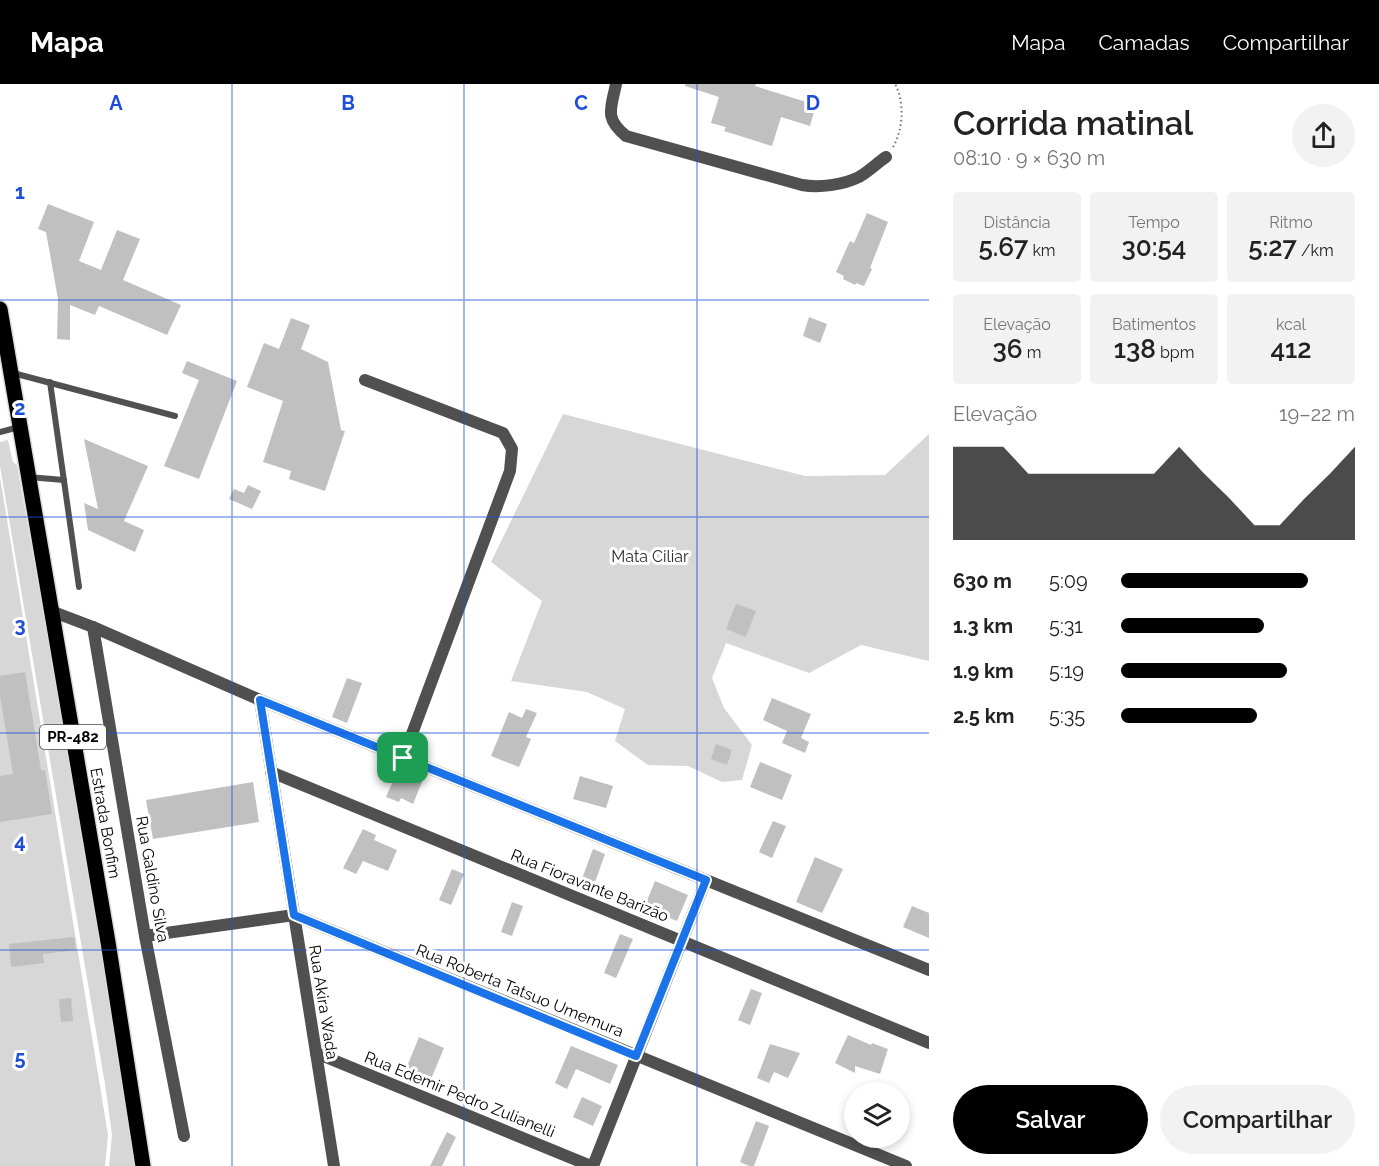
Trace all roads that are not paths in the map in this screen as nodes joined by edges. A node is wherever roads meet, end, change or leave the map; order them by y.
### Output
1 (616, 84) edge
2 (886, 157) road end
3 (0, 309) edge
4 (5, 373) edge
5 (365, 380) dead end
6 (50, 382) junction
7 (175, 416) dead end
8 (19, 427) junction
9 (0, 432) edge
10 (28, 477) junction
11 (64, 480) junction
12 (79, 587) dead end
13 (51, 610) junction
14 (93, 627) junction
15 (260, 700) junction
16 (403, 758) junction
17 (271, 772) junction
18 (706, 880) junction
19 (294, 915) junction
20 (145, 936) junction
21 (682, 941) junction
22 (929, 970) edge
23 (929, 1043) edge
24 (316, 1053) junction
25 (636, 1056) junction
26 (184, 1136) dead end
27 (143, 1166) edge
28 (334, 1166) edge
29 (592, 1166) edge
30 (906, 1166) edge

1 - 2 street
3 - 4 main road, Estrada Bonfim / PR-482
4 - 6 lane
4 - 8 main road, Estrada Bonfim / PR-482
5 - 16 street
6 - 7 lane
6 - 11 lane
8 - 9 lane
8 - 10 main road, Estrada Bonfim / PR-482
10 - 11 lane
10 - 13 main road, Estrada Bonfim / PR-482
11 - 12 lane
13 - 14 street
13 - 27 main road, Estrada Bonfim / PR-482
14 - 15 street
14 - 20 street, Rua Galdino Silva
15 - 16 street
15 - 17 street, Rua Akira Wada
16 - 18 street
17 - 19 street, Rua Akira Wada
17 - 21 street, Rua Fioravante Barizão
18 - 21 street
18 - 22 street
19 - 20 street
19 - 24 street, Rua Akira Wada
19 - 25 street, Rua Roberta Tatsuo Umemura
20 - 26 street, Rua Galdino Silva
21 - 23 street, Rua Fioravante Barizão
21 - 25 street
24 - 28 street, Rua Akira Wada
24 - 29 street, Rua Edemir Pedro Zulianelli
25 - 29 street
25 - 30 street, Rua Roberta Tatsuo Umemura

